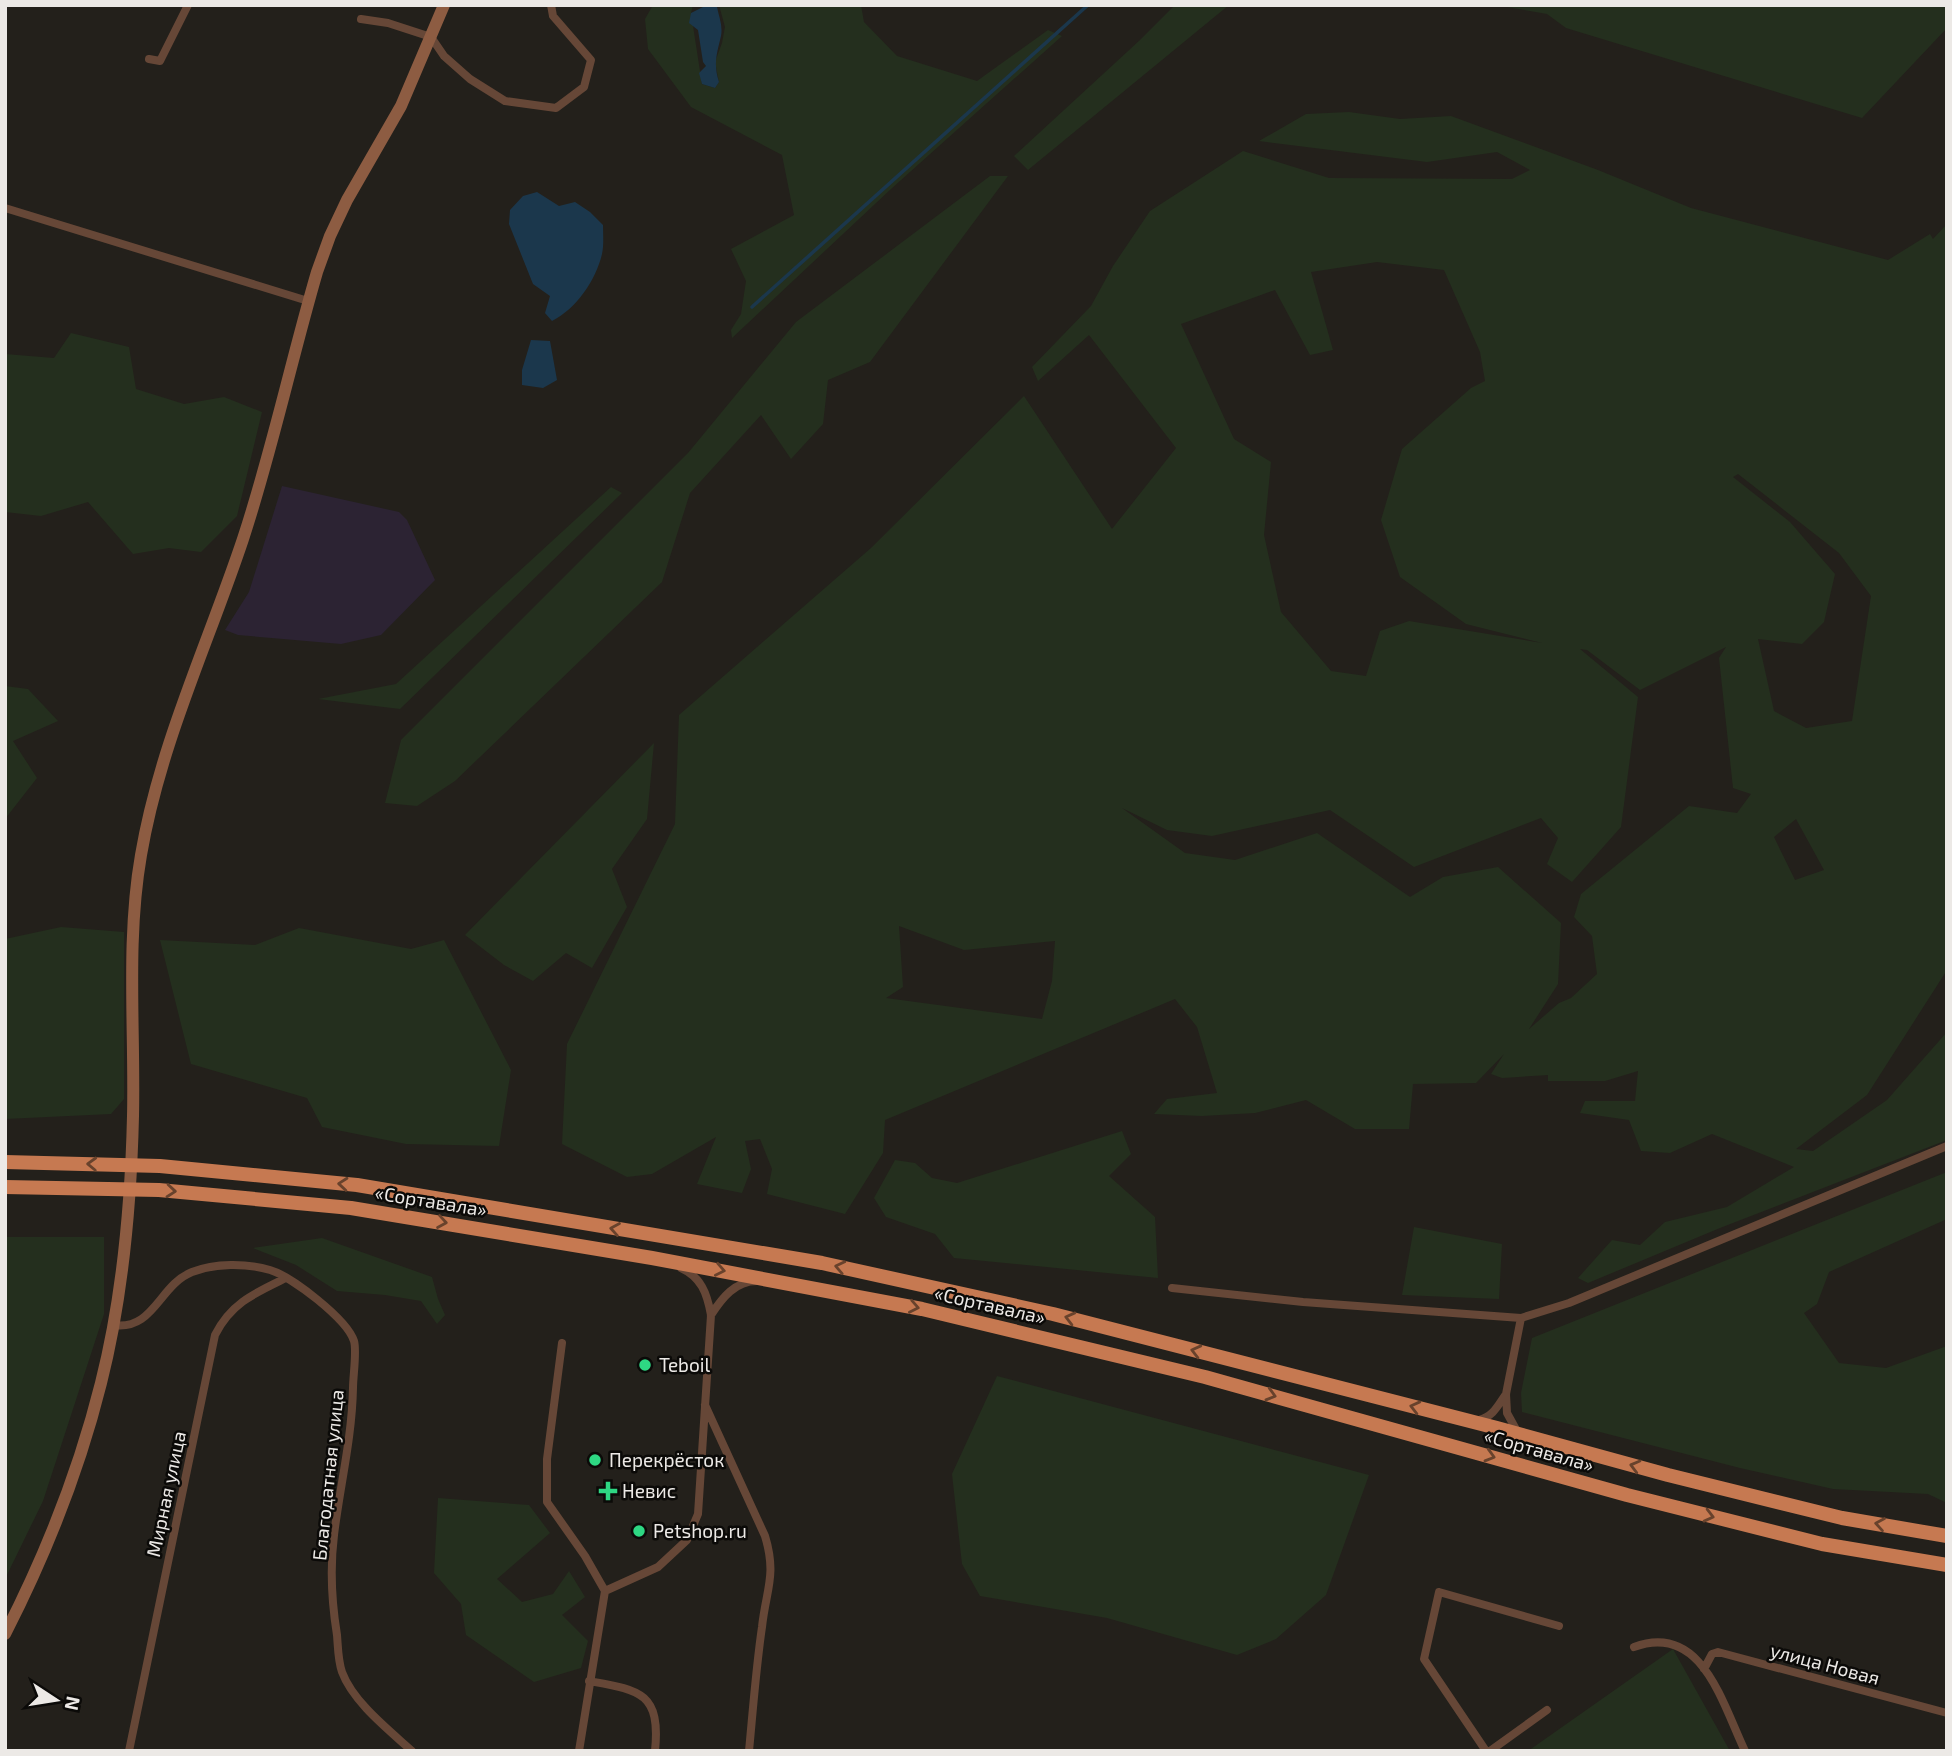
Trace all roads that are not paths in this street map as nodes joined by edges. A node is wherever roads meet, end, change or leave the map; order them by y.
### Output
1 (188, 5) edge
2 (444, 5) edge
3 (551, 5) edge
4 (361, 19) dead end
5 (431, 37) junction
6 (149, 59) dead end
7 (5, 208) edge
8 (308, 301) junction
9 (1947, 1146) edge
10 (5, 1162) edge
11 (5, 1187) edge
12 (652, 1258) junction
13 (286, 1278) junction
14 (789, 1283) junction
15 (1172, 1287) dead end
16 (710, 1315) junction
17 (1521, 1318) junction
18 (113, 1325) junction
19 (562, 1343) dead end
20 (1506, 1394) junction
21 (705, 1403) junction
22 (1473, 1422) junction
23 (1520, 1434) junction
24 (1947, 1536) edge
25 (1947, 1565) edge
26 (605, 1591) junction
27 (1559, 1626) dead end
28 (5, 1634) edge
29 (1634, 1647) dead end
30 (1704, 1669) junction
31 (589, 1681) junction
32 (1546, 1710) dead end
33 (1947, 1713) edge
34 (129, 1751) edge
35 (411, 1751) edge
36 (579, 1751) edge
37 (656, 1751) edge
38 (749, 1751) edge
39 (1488, 1751) edge
40 (1745, 1751) edge

1 - 6 street
2 - 5 street
3 - 5 street
4 - 5 street
5 - 8 street
7 - 8 street
8 - 18 street
9 - 17 street
22 -> 10 highway, «Сортавала»
11 -> 12 highway, «Сортавала»
12 -> 14 highway, «Сортавала»
12 - 16 street
13 - 18 street, Благодатная улица
13 - 34 street, Мирная улица
13 - 35 street, Благодатная улица
14 - 16 street
14 -> 25 highway, «Сортавала»
15 - 17 street
16 - 21 street
17 - 20 street
18 - 28 street
19 - 26 street
20 - 22 street
20 - 23 street
21 - 26 street
21 - 38 street
22 - 23 highway, «Сортавала»
24 -> 23 highway, «Сортавала»
26 - 31 street
27 - 39 street
29 - 30 street
30 - 33 street, улица Новая
30 - 40 street
31 - 36 street
31 - 37 street
32 - 39 street

